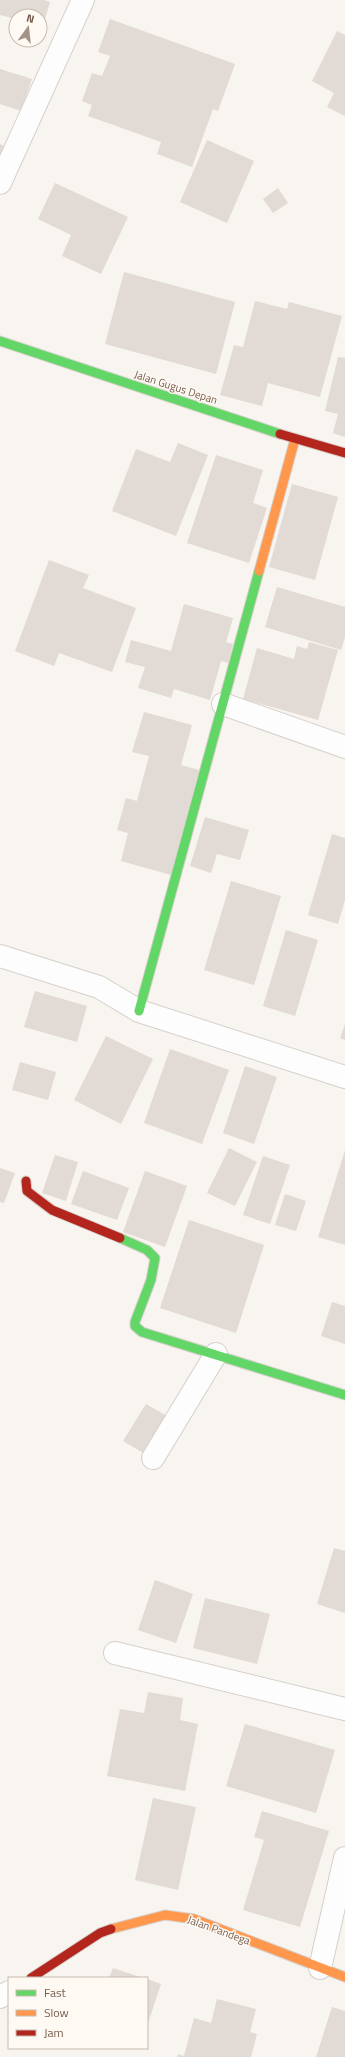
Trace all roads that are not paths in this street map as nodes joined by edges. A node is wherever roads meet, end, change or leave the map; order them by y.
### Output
1 (83, 0) edge
2 (0, 183) edge
3 (0, 341) edge
4 (295, 439) junction
5 (345, 453) edge
6 (223, 704) junction
7 (345, 747) edge
8 (0, 956) edge
9 (139, 1011) junction
10 (345, 1077) edge
11 (26, 1181) dead end
12 (216, 1354) junction
13 (345, 1395) edge
14 (153, 1458) dead end
15 (114, 1653) dead end
16 (345, 1709) edge
17 (345, 1858) edge
18 (320, 1968) junction
19 (33, 1977) edge
20 (345, 1977) edge

1 - 2 street
3 - 4 street, Jalan Gugus Depan
4 - 5 street, Jalan Gugus Depan
4 - 6 street
6 - 7 street
6 - 9 street
8 - 9 street
9 - 10 street
11 - 12 street
12 - 13 street
12 - 14 street
15 - 16 street
17 - 18 street
18 - 19 street, Jalan Pandega
18 - 20 street, Jalan Pandega

